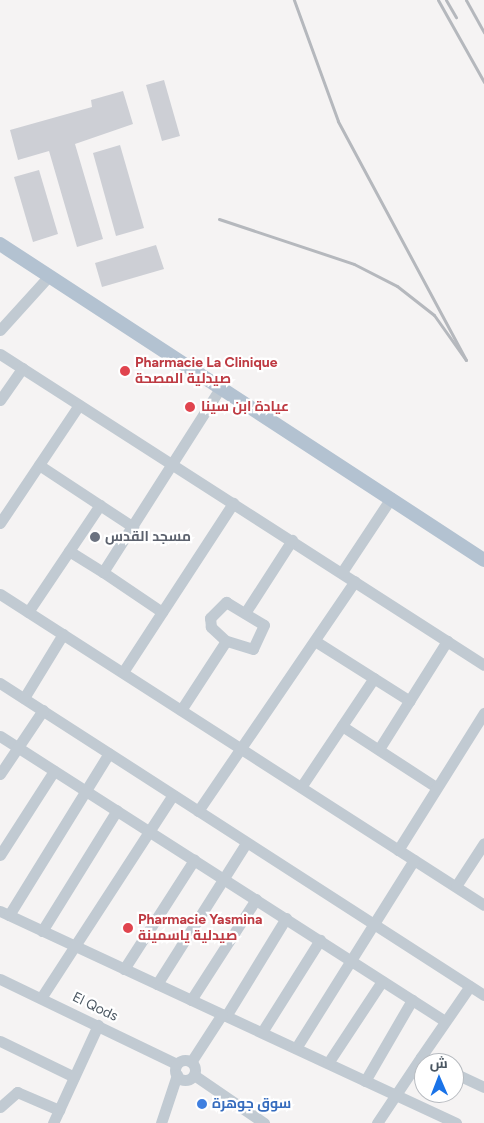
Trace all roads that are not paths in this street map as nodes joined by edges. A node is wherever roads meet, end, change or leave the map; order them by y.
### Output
1 (0, 244) edge
2 (49, 276) junction
3 (0, 330) edge
4 (0, 354) edge
5 (22, 368) junction
6 (220, 388) junction
7 (0, 400) edge
8 (79, 405) junction
9 (173, 465) junction
10 (39, 466) junction
11 (391, 498) junction
12 (233, 503) junction
13 (100, 505) junction
14 (0, 523) edge
15 (133, 527) junction
16 (292, 540) junction
17 (69, 551) junction
18 (484, 560) edge
19 (103, 572) junction
20 (342, 572) junction
21 (355, 581) junction
22 (0, 594) edge
23 (28, 612) junction
24 (162, 612) junction
25 (245, 613) junction
26 (63, 634) junction
27 (226, 641) junction
28 (315, 641) junction
29 (447, 641) junction
30 (484, 666) edge
31 (123, 672) junction
32 (374, 678) junction
33 (0, 683) edge
34 (24, 698) junction
35 (410, 701) junction
36 (43, 710) junction
37 (181, 710) junction
38 (484, 713) edge
39 (342, 726) junction
40 (0, 736) edge
41 (17, 747) junction
42 (241, 748) junction
43 (379, 749) junction
44 (109, 753) junction
45 (54, 771) junction
46 (0, 774) edge
47 (301, 787) junction
48 (436, 787) junction
49 (84, 790) junction
50 (173, 795) junction
51 (116, 810) junction
52 (198, 812) junction
53 (150, 832) junction
54 (246, 843) junction
55 (484, 844) edge
56 (398, 850) junction
57 (0, 855) edge
58 (194, 860) junction
59 (414, 860) junction
60 (224, 879) junction
61 (456, 886) junction
62 (256, 899) junction
63 (484, 905) edge
64 (4, 913) edge
65 (286, 918) junction
66 (373, 925) junction
67 (42, 931) junction
68 (320, 940) junction
69 (74, 946) junction
70 (351, 960) junction
71 (124, 969) junction
72 (0, 979) edge
73 (382, 980) junction
74 (158, 984) junction
75 (470, 986) junction
76 (484, 994) edge
77 (41, 998) junction
78 (191, 1000) junction
79 (412, 1000) junction
80 (224, 1015) junction
81 (445, 1021) junction
82 (98, 1025) junction
83 (262, 1032) junction
84 (0, 1041) edge
85 (296, 1048) junction
86 (424, 1053) edge
87 (191, 1062) junction
88 (328, 1063) junction
89 (414, 1067) edge
90 (177, 1070) junction
91 (194, 1075) junction
92 (74, 1077) junction
93 (464, 1078) edge
94 (365, 1081) junction
95 (484, 1087) edge
96 (395, 1095) junction
97 (1, 1109) edge
98 (59, 1110) junction
99 (53, 1123) edge
100 (161, 1123) edge
101 (264, 1123) edge
102 (377, 1123) edge
103 (456, 1123) edge

1 - 2 main road
2 - 3 street
2 - 6 main road
4 - 5 street
5 - 7 street
5 - 8 street
6 - 9 street
6 - 11 main road
8 - 9 street
8 - 10 street
9 - 12 street
9 - 15 street
10 - 13 street
10 - 14 street
11 - 18 main road
11 - 20 street
12 - 16 street
12 - 24 street
13 - 15 street
13 - 17 street
15 - 19 street
16 - 20 street
16 - 25 street
17 - 19 street
17 - 23 street
19 - 24 street
20 - 21 street
21 - 28 street
21 - 29 street
22 - 23 street
23 - 26 street
24 - 31 street
25 - 27 street
25 - 27 street
26 - 31 street
26 - 34 street
27 - 37 street
28 - 32 street
28 - 42 street
29 - 30 street
29 - 35 street
31 - 37 street
32 - 35 street
32 - 39 street
33 - 34 street
34 - 36 street
35 - 43 street
36 - 41 street
36 - 44 street
37 - 42 street
38 - 48 street
39 - 43 street
39 - 47 street
40 - 41 street
41 - 45 street
41 - 46 street
42 - 47 street
42 - 52 street
43 - 48 street
44 - 49 street
44 - 50 street
45 - 49 street
45 - 57 street
47 - 56 street
48 - 56 street
49 - 51 street
49 - 64 street
50 - 52 street
50 - 53 street
51 - 53 street
51 - 67 street
52 - 54 street
53 - 58 street
53 - 69 street
54 - 60 street
54 - 66 street
55 - 61 street
56 - 59 street
58 - 60 street
58 - 71 street
59 - 61 street
59 - 66 street
60 - 62 street
60 - 74 street
61 - 63 street
62 - 65 street
62 - 78 street
64 - 67 street
65 - 68 street
65 - 80 street
66 - 70 street
66 - 75 street
67 - 69 street
68 - 70 street
68 - 83 street
69 - 71 street
69 - 77 street
70 - 73 street
70 - 85 street
71 - 74 street
72 - 77 street, El Qods
73 - 79 street
73 - 88 street
74 - 78 street
75 - 76 street
75 - 81 street
77 - 82 street, El Qods
78 - 80 street
79 - 81 street
79 - 94 street
80 - 83 street
80 - 87 street
81 - 86 street
82 - 90 street, El Qods
82 - 92 street
83 - 85 street
84 - 92 street
85 - 88 street
87 - 90 street
87 - 91 street
88 - 94 street
89 - 96 street
90 - 91 street
90 - 100 street
91 - 101 street
92 - 98 street
93 - 95 street
94 - 96 street
96 - 102 street
96 - 103 street
97 - 98 street
98 - 99 street

